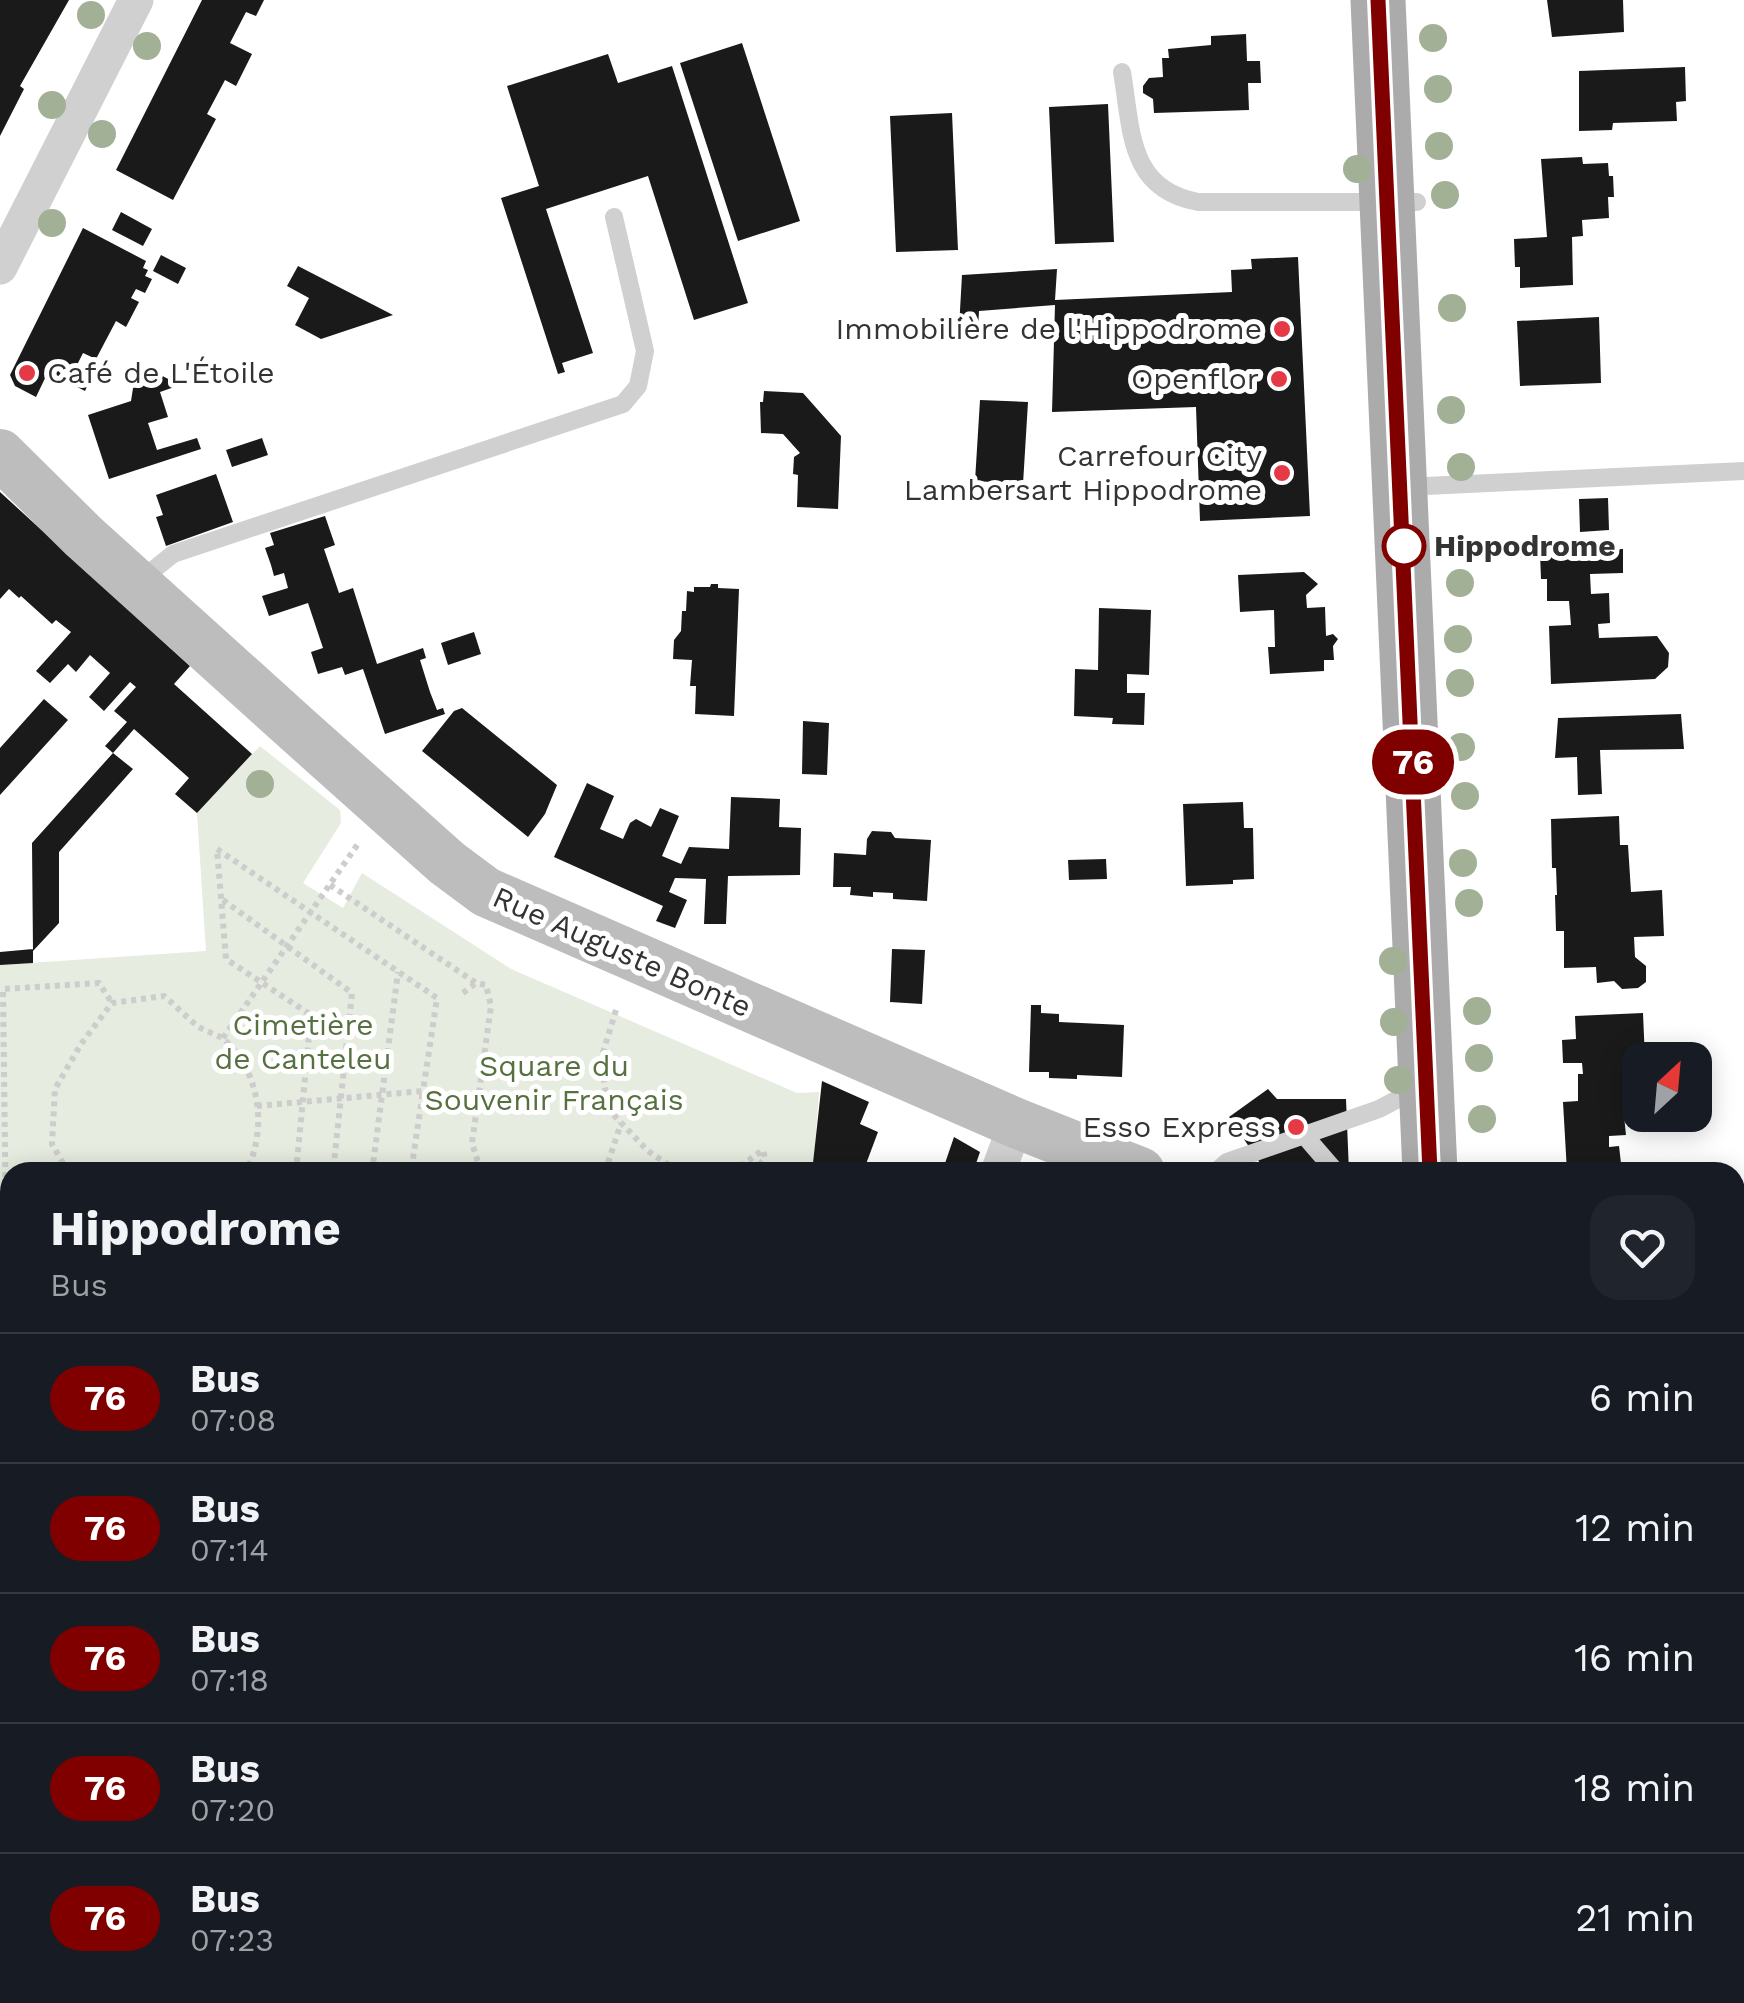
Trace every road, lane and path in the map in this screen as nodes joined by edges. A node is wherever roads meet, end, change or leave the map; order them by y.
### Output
1 (136, 0) edge
2 (1378, 0) edge
3 (1409, 0) edge
4 (1122, 72) dead end
5 (1402, 202) junction
6 (614, 217) dead end
7 (0, 267) edge
8 (0, 454) edge
9 (1744, 471) edge
10 (1414, 486) junction
11 (136, 584) junction
12 (383, 807) junction
13 (330, 885) junction
14 (222, 900) junction
15 (310, 912) junction
16 (287, 946) junction
17 (398, 972) junction
18 (262, 982) junction
19 (476, 983) junction
20 (463, 993) dead end
21 (112, 1003) junction
22 (616, 1010) dead end
23 (224, 1038) junction
24 (1426, 1084) junction
25 (423, 1091) junction
26 (382, 1095) junction
27 (341, 1099) junction
28 (303, 1102) junction
29 (257, 1106) junction
30 (621, 1123) junction
31 (1016, 1123) junction
32 (1304, 1135) junction
33 (6, 1162) edge
34 (62, 1162) edge
35 (249, 1162) edge
36 (297, 1162) edge
37 (334, 1162) edge
38 (373, 1162) edge
39 (412, 1162) edge
40 (478, 1162) edge
41 (608, 1162) edge
42 (664, 1162) edge
43 (746, 1162) edge
44 (763, 1162) edge
45 (1002, 1162) edge
46 (1115, 1162) edge
47 (1227, 1162) edge
48 (1327, 1162) edge
49 (1430, 1162) edge
50 (1457, 1162) edge

1 - 7 street
2 - 5 main road
3 - 5 main road
4 - 5 lane
5 - 10 main road
6 - 11 lane
8 - 11 street, Rue Auguste Bonte
9 - 10 lane
10 - 24 main road
10 - 50 main road
11 - 12 street, Rue Auguste Bonte
12 - 13 path
12 - 31 street, Rue Auguste Bonte
13 - 15 path
13 - 19 path
14 - 15 path
14 - 16 path
14 - 18 path
15 - 16 path
15 - 17 path
16 - 18 path
16 - 27 path
17 - 25 path
17 - 26 path
18 - 23 path
18 - 28 path
19 - 20 path
19 - 40 path
21 - 23 path
21 - 33 path
21 - 34 path
22 - 30 path
23 - 29 path
24 - 32 lane
24 - 49 main road
25 - 26 path
25 - 39 path
26 - 27 path
26 - 38 path
27 - 28 path
27 - 37 path
28 - 29 path
28 - 36 path
29 - 35 path
30 - 41 path
30 - 42 path
31 - 45 street
31 - 46 street, Rue Auguste Bonte
32 - 47 lane
32 - 48 lane
43 - 44 path

